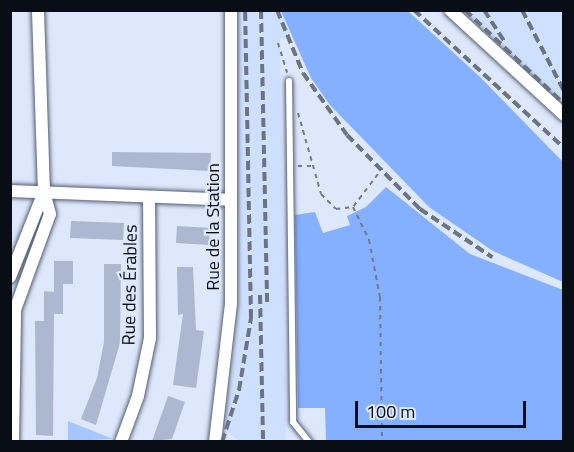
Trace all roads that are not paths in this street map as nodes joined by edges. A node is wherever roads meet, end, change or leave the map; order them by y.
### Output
1 (38, 10) edge
2 (231, 10) edge
3 (450, 10) edge
4 (289, 81) road end
5 (564, 115) edge
6 (10, 191) edge
7 (44, 192) junction
8 (149, 197) junction
9 (230, 200) junction
10 (10, 277) edge
11 (12, 319) edge
12 (13, 441) edge
13 (121, 441) edge
14 (215, 441) edge
15 (309, 441) edge

1 - 7 street
2 - 9 street, Rue de la Station
3 - 5 street
4 - 15 lane
6 - 7 street
7 - 8 street
7 - 10 street
7 - 11 street
8 - 9 street
8 - 13 street, Rue des Érables
9 - 14 street, Rue de la Station
11 - 12 street

